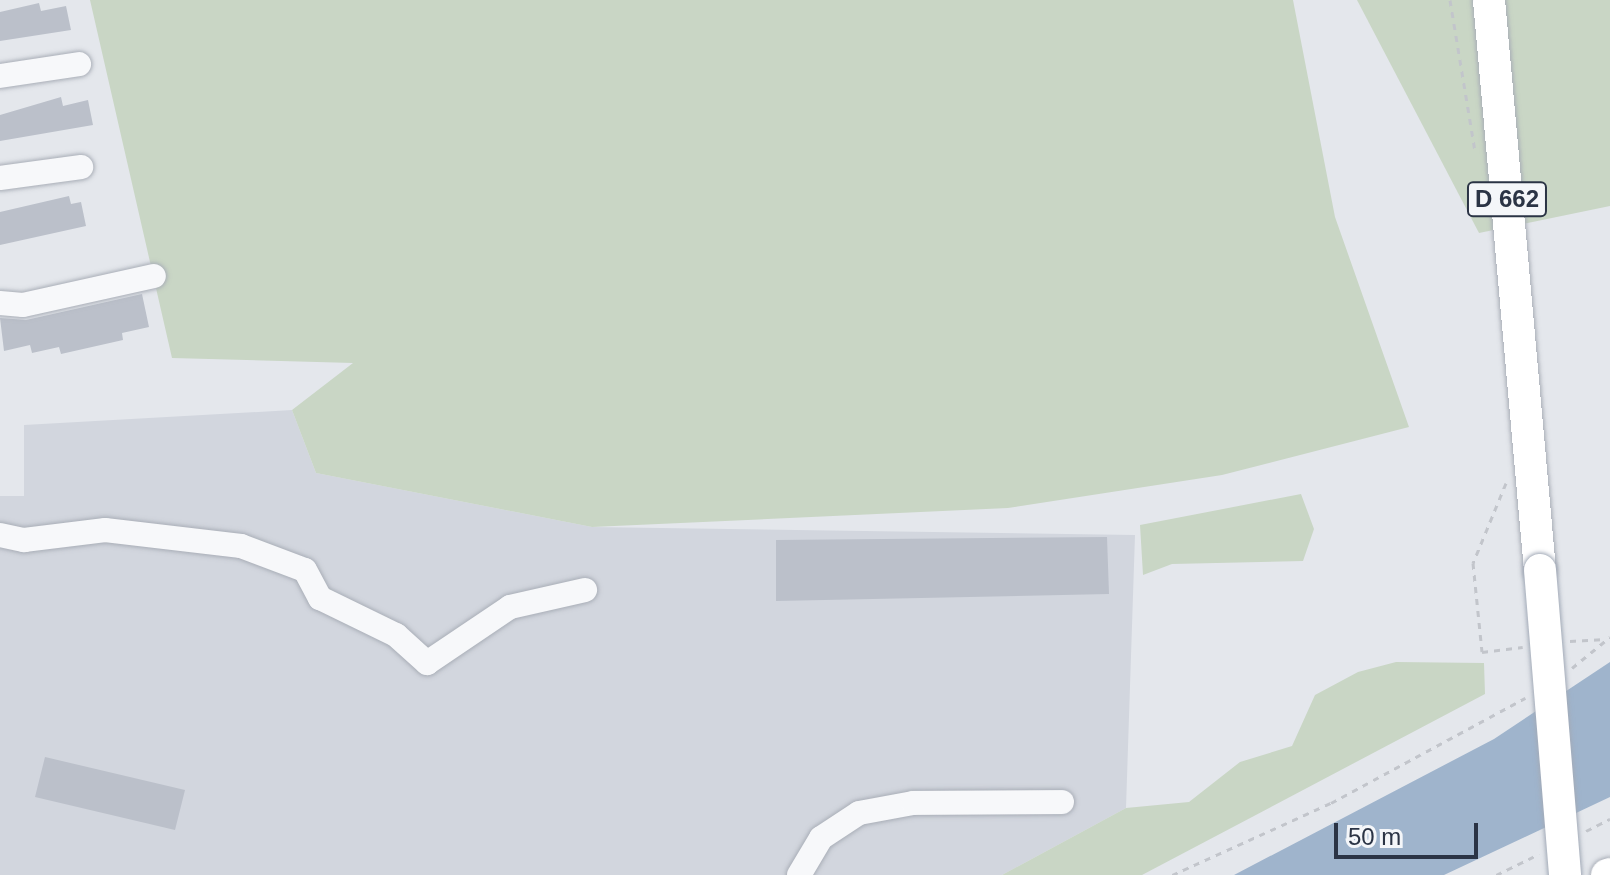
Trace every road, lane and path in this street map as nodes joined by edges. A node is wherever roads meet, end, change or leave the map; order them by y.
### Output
1 (1489, 0) edge
2 (79, 64) dead end
3 (0, 76) edge
4 (81, 167) dead end
5 (0, 178) edge
6 (154, 276) dead end
7 (0, 303) edge
8 (1510, 475) dead end
9 (0, 535) edge
10 (585, 590) dead end
11 (1608, 638) edge
12 (1555, 643) dead end
13 (1526, 647) dead end
14 (1567, 673) dead end
15 (1529, 696) dead end
16 (1062, 802) dead end
17 (799, 875) edge
18 (1172, 875) edge
19 (1565, 875) edge

1 - 19 main road, D 662, bridge
2 - 3 street
4 - 5 street
6 - 7 street
8 - 13 path
9 - 10 street
11 - 12 path
11 - 14 path
15 - 18 path
16 - 17 street

